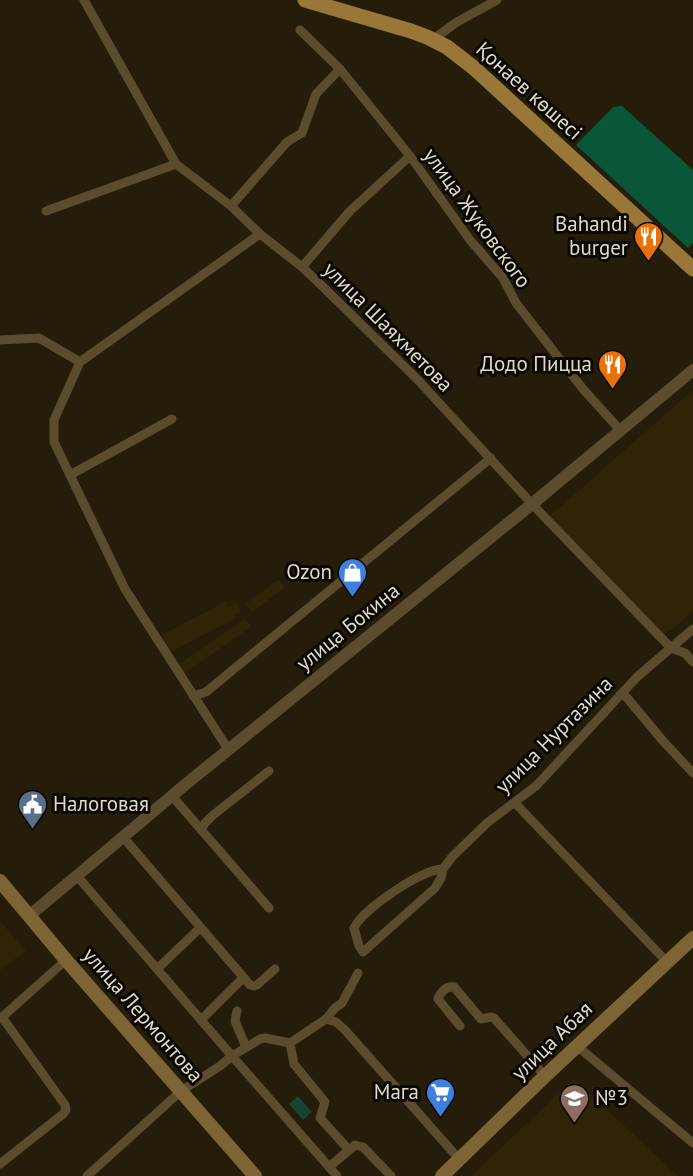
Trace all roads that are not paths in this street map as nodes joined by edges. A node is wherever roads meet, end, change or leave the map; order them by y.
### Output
1 (84, 0) edge
2 (304, 0) edge
3 (497, 0) edge
4 (300, 30) dead end
5 (432, 40) junction
6 (340, 69) junction
7 (410, 156) junction
8 (176, 164) junction
9 (231, 206) junction
10 (46, 211) dead end
11 (260, 234) junction
12 (692, 265) edge
13 (302, 267) junction
14 (0, 340) edge
15 (80, 362) junction
16 (693, 370) edge
17 (172, 419) dead end
18 (621, 431) junction
19 (491, 458) junction
20 (70, 475) junction
21 (532, 504) junction
22 (693, 629) edge
23 (671, 648) junction
24 (693, 662) edge
25 (623, 693) junction
26 (192, 696) junction
27 (228, 749) junction
28 (269, 771) dead end
29 (693, 773) edge
30 (172, 796) junction
31 (515, 803) junction
32 (201, 830) junction
33 (123, 837) junction
34 (443, 869) junction
35 (77, 876) junction
36 (0, 881) edge
37 (269, 908) dead end
38 (29, 916) junction
39 (200, 928) junction
40 (693, 938) edge
41 (66, 960) junction
42 (667, 962) junction
43 (157, 969) junction
44 (275, 969) dead end
45 (358, 973) dead end
46 (243, 978) junction
47 (237, 1011) dead end
48 (1, 1018) edge
49 (326, 1019) junction
50 (201, 1020) junction
51 (460, 1026) dead end
52 (290, 1043) junction
53 (577, 1046) junction
54 (246, 1047) junction
55 (232, 1056) junction
56 (545, 1076) junction
57 (181, 1092) junction
58 (693, 1143) edge
59 (349, 1150) junction
60 (459, 1159) junction
61 (0, 1164) edge
62 (329, 1167) junction
63 (87, 1176) edge
64 (255, 1176) edge
65 (337, 1176) edge
66 (391, 1176) edge
67 (442, 1176) edge

1 - 8 street, улица Шаяхметова
2 - 5 main road, Қонаев көшесі
3 - 5 street
4 - 6 street, улица Жуковского
5 - 12 main road, Қонаев көшесі
6 - 7 street, улица Жуковского
6 - 9 street
7 - 13 street
7 - 18 street, улица Жуковского
8 - 9 street, улица Шаяхметова
8 - 10 street
9 - 11 street, улица Шаяхметова
11 - 13 street, улица Шаяхметова
11 - 15 street
13 - 19 street, улица Шаяхметова
14 - 15 street
15 - 20 street
16 - 18 street, улица Бокина
17 - 20 street
18 - 21 street, улица Бокина
19 - 21 street, улица Шаяхметова
19 - 26 street
20 - 26 street
21 - 23 street, улица Шаяхметова
21 - 27 street, улица Бокина
22 - 23 street, улица Нуртазина
23 - 24 street, улица Шаяхметова
23 - 25 street, улица Нуртазина
25 - 29 street
25 - 31 street, улица Нуртазина
26 - 27 street
27 - 30 street, улица Бокина
28 - 32 street
30 - 32 street
30 - 33 street, улица Бокина
31 - 34 street, улица Нуртазина
31 - 42 street
32 - 37 street
33 - 35 street, улица Бокина
33 - 39 street
34 - 34 street, улица Нуртазина
35 - 38 street, улица Бокина
35 - 43 street
36 - 38 main road, улица Лермонтова
38 - 41 main road, улица Лермонтова
39 - 43 street
39 - 46 street
40 - 42 main road, улица Абая
41 - 48 street
41 - 57 main road, улица Лермонтова
42 - 53 main road, улица Абая
43 - 50 street
44 - 46 street
45 - 49 street
46 - 50 street
47 - 54 street
48 - 61 street
49 - 52 street
49 - 60 street
50 - 55 street
51 - 56 street
52 - 54 street
52 - 59 street
53 - 56 main road, улица Абая
53 - 58 street
54 - 55 street
55 - 57 street
55 - 62 street
56 - 60 main road, улица Абая
57 - 63 street
57 - 64 main road, улица Лермонтова
59 - 62 street
59 - 66 street
60 - 67 main road, улица Абая
62 - 65 street

